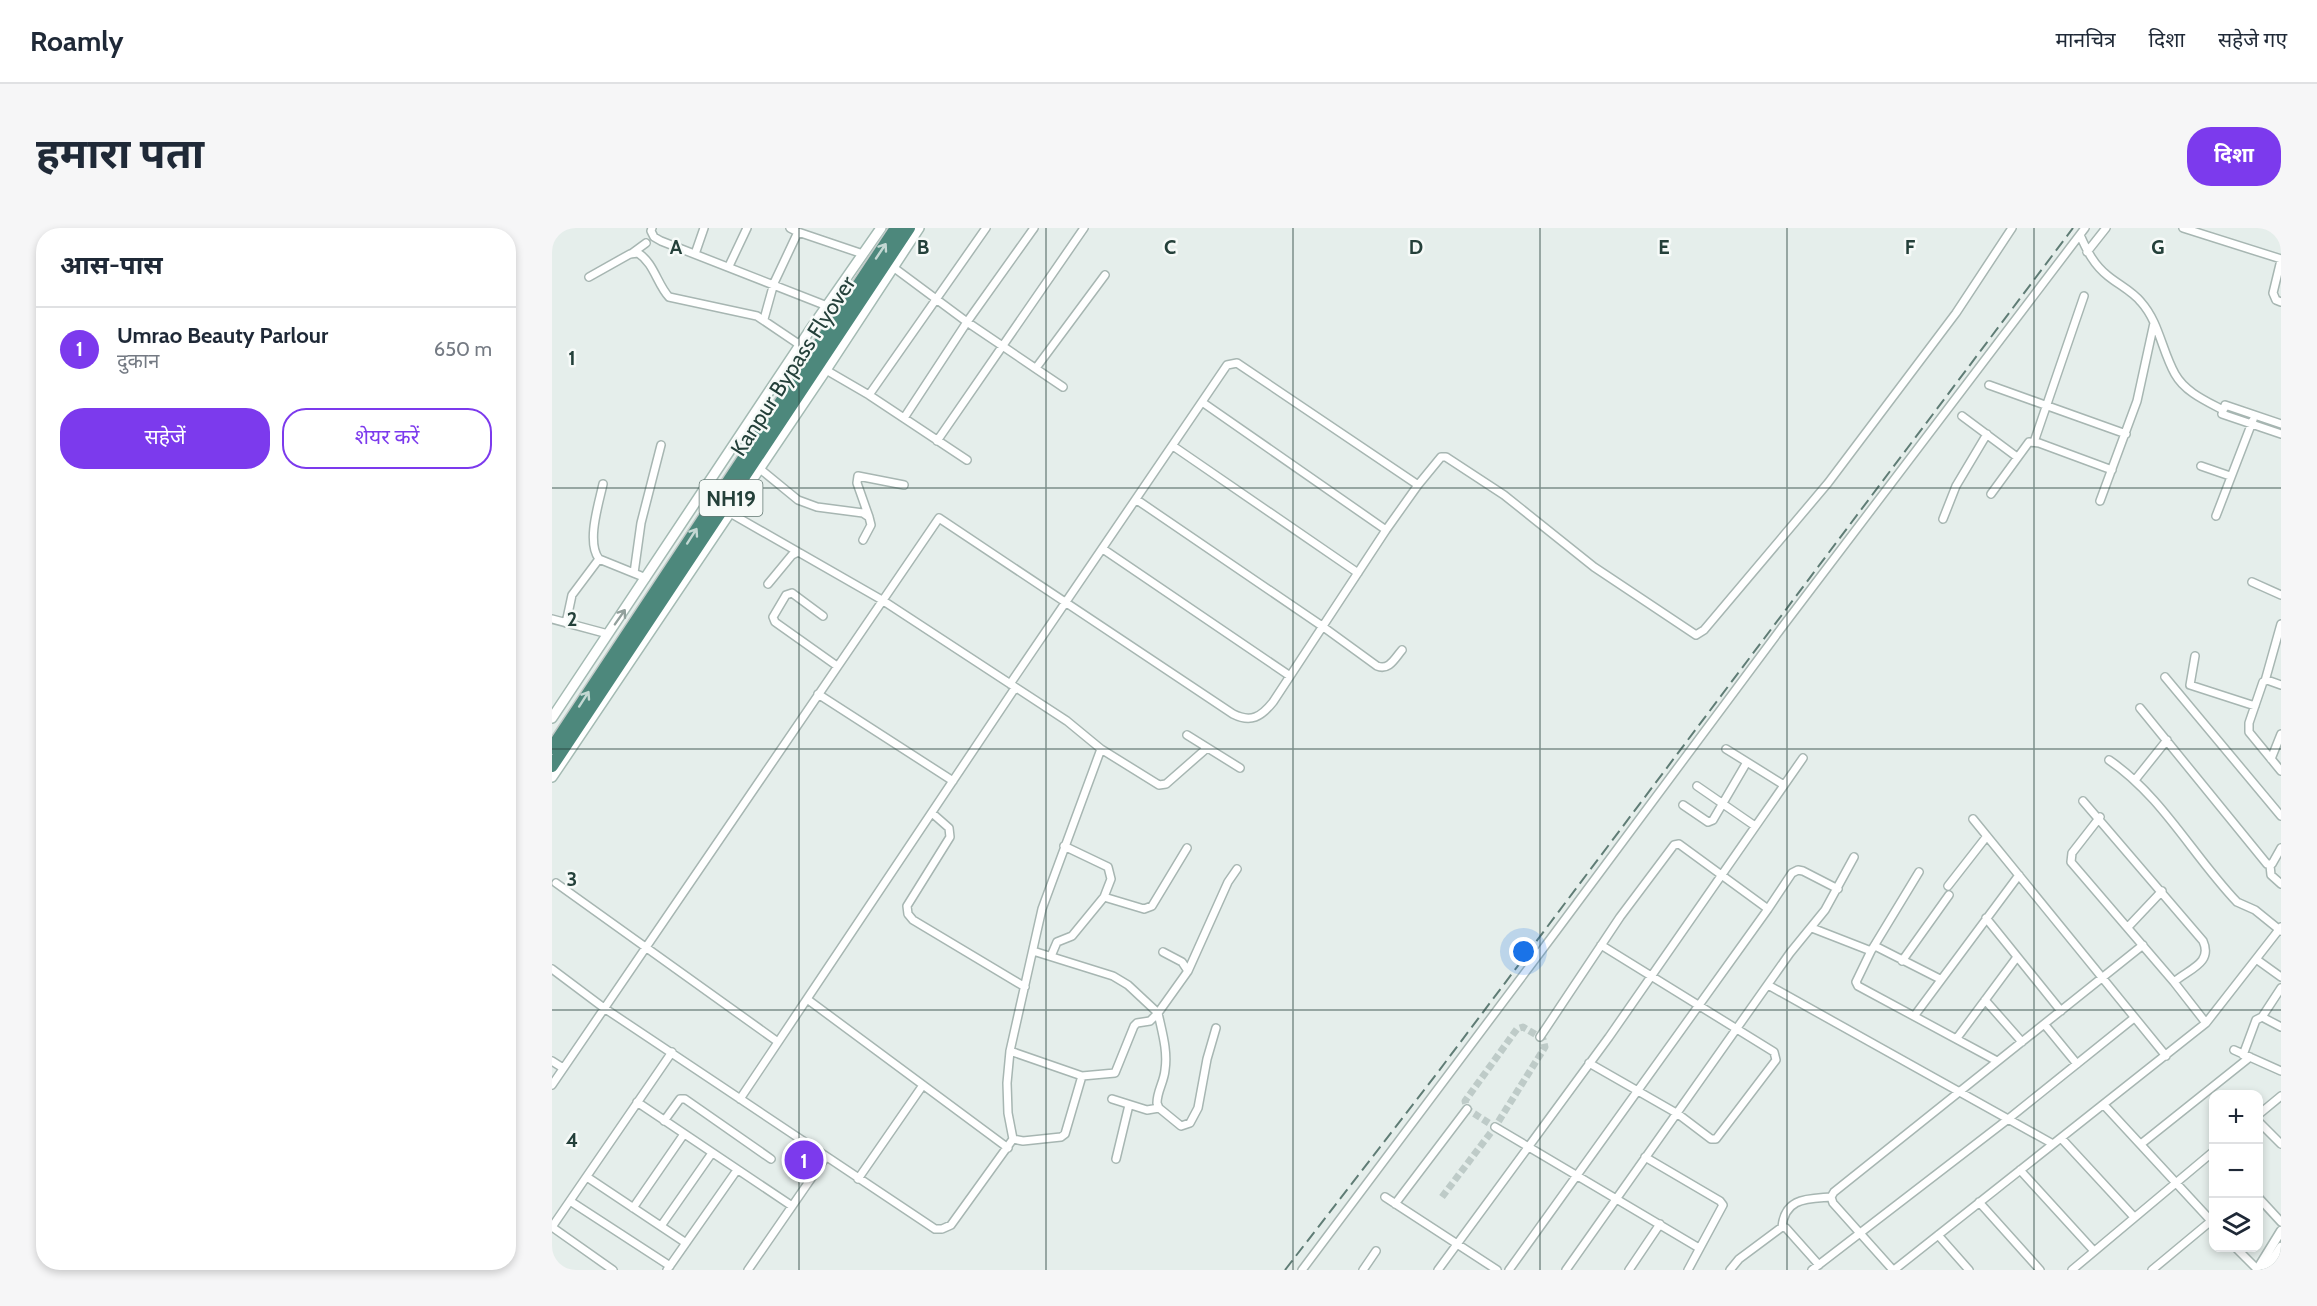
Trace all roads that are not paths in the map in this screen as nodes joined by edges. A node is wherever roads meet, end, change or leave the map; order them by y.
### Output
1 (652, 228) edge
2 (704, 228) edge
3 (747, 228) edge
4 (790, 228) edge
5 (881, 228) edge
6 (896, 228) edge
7 (909, 228) edge
8 (919, 228) edge
9 (986, 228) edge
10 (1034, 228) edge
11 (1084, 228) edge
12 (2012, 228) edge
13 (2106, 228) edge
14 (2183, 228) edge
15 (2082, 231) edge
16 (798, 232) junction
17 (646, 243) dead end
18 (2087, 252) junction
19 (630, 254) junction
20 (694, 254) junction
21 (863, 254) junction
22 (2281, 260) edge
23 (729, 266) junction
24 (894, 267) junction
25 (1105, 275) dead end
26 (589, 277) dead end
27 (774, 283) junction
28 (2085, 296) dead end
29 (937, 299) junction
30 (2281, 302) edge
31 (827, 306) junction
32 (764, 319) junction
33 (967, 322) junction
34 (2154, 323) junction
35 (801, 345) junction
36 (1003, 345) junction
37 (1036, 368) junction
38 (826, 370) junction
39 (1989, 385) dead end
40 (1063, 387) dead end
41 (869, 395) junction
42 (1202, 402) junction
43 (2046, 406) junction
44 (2223, 410) junction
45 (2255, 415) junction
46 (1962, 416) dead end
47 (904, 418) junction
48 (2281, 423) edge
49 (2252, 424) junction
50 (1987, 434) junction
51 (2126, 434) junction
52 (2281, 434) edge
53 (938, 441) junction
54 (2034, 441) junction
55 (661, 445) dead end
56 (1173, 446) junction
57 (2017, 457) junction
58 (967, 460) dead end
59 (2201, 466) dead end
60 (759, 468) junction
61 (2112, 470) junction
62 (2230, 476) junction
63 (603, 484) dead end
64 (904, 485) dead end
65 (1418, 485) junction
66 (1991, 494) dead end
67 (1137, 500) junction
68 (2100, 501) dead end
69 (730, 513) junction
70 (2216, 516) dead end
71 (869, 517) junction
72 (1943, 519) dead end
73 (1386, 530) junction
74 (863, 540) dead end
75 (1102, 549) junction
76 (798, 552) junction
77 (599, 559) junction
78 (634, 573) junction
79 (1358, 573) junction
80 (646, 578) junction
81 (2252, 582) dead end
82 (768, 584) dead end
83 (2281, 595) edge
84 (882, 600) junction
85 (1065, 602) junction
86 (823, 616) dead end
87 (552, 619) edge
88 (566, 623) junction
89 (2281, 624) edge
90 (1322, 626) junction
91 (608, 634) junction
92 (1402, 650) dead end
93 (2195, 656) dead end
94 (837, 666) junction
95 (1290, 676) junction
96 (2165, 677) dead end
97 (2265, 681) junction
98 (2281, 685) edge
99 (1012, 686) junction
100 (818, 693) junction
101 (2255, 706) junction
102 (2140, 708) dead end
103 (552, 718) edge
104 (2281, 734) edge
105 (1187, 735) dead end
106 (2167, 740) junction
107 (552, 748) edge
108 (1207, 748) junction
109 (1101, 749) junction
110 (1726, 749) dead end
111 (1803, 758) dead end
112 (2271, 759) junction
113 (2109, 760) dead end
114 (1747, 762) junction
115 (552, 766) edge
116 (1240, 768) dead end
117 (2281, 771) edge
118 (552, 777) edge
119 (2134, 780) junction
120 (953, 781) junction
121 (1784, 785) junction
122 (1697, 786) dead end
123 (2083, 801) dead end
124 (1723, 804) junction
125 (1683, 805) dead end
126 (932, 813) junction
127 (2281, 816) edge
128 (2100, 817) junction
129 (1973, 819) dead end
130 (1755, 826) junction
131 (1987, 836) junction
132 (1064, 846) junction
133 (1186, 848) dead end
134 (2281, 849) edge
135 (1854, 857) dead end
136 (2270, 865) junction
137 (1238, 869) dead end
138 (1919, 872) dead end
139 (1721, 875) junction
140 (2019, 875) junction
141 (556, 883) dead end
142 (2281, 884) edge
143 (1948, 886) dead end
144 (1838, 889) junction
145 (2162, 891) junction
146 (1950, 895) dead end
147 (1104, 897) junction
148 (1768, 909) junction
149 (1986, 918) junction
150 (2128, 927) junction
151 (1812, 928) junction
152 (2280, 929) edge
153 (1601, 945) junction
154 (2143, 945) junction
155 (1873, 948) junction
156 (645, 949) junction
157 (1033, 951) junction
158 (1163, 952) dead end
159 (1051, 956) junction
160 (2017, 957) junction
161 (2256, 959) junction
162 (1902, 961) junction
163 (552, 969) edge
164 (1188, 971) junction
165 (2281, 976) edge
166 (1652, 977) junction
167 (2102, 978) junction
168 (1940, 980) junction
169 (2174, 982) junction
170 (1768, 985) junction
171 (1025, 987) junction
172 (2281, 988) edge
173 (807, 999) junction
174 (1985, 1000) junction
175 (1697, 1006) junction
176 (604, 1008) junction
177 (2061, 1011) junction
178 (1158, 1013) junction
179 (1915, 1015) junction
180 (2262, 1017) junction
181 (2134, 1018) junction
182 (2206, 1023) junction
183 (2044, 1024) junction
184 (2281, 1027) edge
185 (1216, 1028) dead end
186 (1738, 1030) junction
187 (1540, 1037) dead end
188 (1957, 1038) junction
189 (778, 1042) junction
190 (2022, 1042) junction
191 (2234, 1050) dead end
192 (1010, 1051) junction
193 (672, 1052) junction
194 (2166, 1056) junction
195 (2247, 1056) junction
196 (552, 1060) edge
197 (1997, 1061) junction
198 (1589, 1063) junction
199 (2077, 1064) junction
200 (563, 1068) junction
201 (2281, 1071) edge
202 (1082, 1076) junction
203 (923, 1084) junction
204 (552, 1085) edge
205 (1638, 1091) junction
206 (1958, 1091) junction
207 (2281, 1096) edge
208 (740, 1099) junction
209 (1112, 1099) dead end
210 (637, 1102) junction
211 (1129, 1105) junction
212 (2104, 1105) junction
213 (1159, 1108) junction
214 (1467, 1109) dead end
215 (2263, 1112) edge
216 (1678, 1114) junction
217 (2007, 1120) junction
218 (664, 1121) junction
219 (2263, 1125) edge
220 (1495, 1127) tunnel mouth
221 (684, 1134) junction
222 (2061, 1138) junction
223 (1013, 1139) junction
224 (2053, 1144) junction
225 (2141, 1144) junction
226 (2281, 1144) edge
227 (1528, 1147) junction
228 (1008, 1148) junction
229 (712, 1153) junction
230 (2209, 1155) edge
231 (826, 1157) junction
232 (1645, 1157) junction
233 (771, 1159) dead end
234 (1116, 1159) dead end
235 (738, 1170) junction
236 (2020, 1170) junction
237 (1576, 1176) junction
238 (587, 1177) junction
239 (858, 1179) junction
240 (2175, 1182) junction
241 (1385, 1197) dead end
242 (1831, 1197) junction
243 (2260, 1198) edge
244 (1615, 1199) junction
245 (570, 1201) junction
246 (1979, 1202) junction
247 (1395, 1204) junction
248 (792, 1206) junction
249 (633, 1208) junction
250 (2134, 1217) junction
251 (2209, 1220) edge
252 (2281, 1222) edge
253 (1660, 1224) junction
254 (2209, 1225) edge
255 (661, 1226) junction
256 (552, 1227) edge
257 (1782, 1227) junction
258 (2281, 1232) edge
259 (1860, 1233) junction
260 (1938, 1235) junction
261 (686, 1243) junction
262 (1456, 1245) junction
263 (2281, 1247) edge
264 (1699, 1248) junction
265 (1376, 1251) dead end
266 (2094, 1251) junction
267 (2240, 1252) edge
268 (1819, 1265) junction
269 (669, 1268) edge
270 (614, 1270) edge
271 (748, 1270) edge
272 (1302, 1270) edge
273 (1363, 1270) edge
274 (1438, 1270) edge
275 (1497, 1270) edge
276 (1509, 1270) edge
277 (1566, 1270) edge
278 (1629, 1270) edge
279 (1688, 1270) edge
280 (1730, 1270) edge
281 (1812, 1270) edge
282 (1893, 1270) edge
283 (1969, 1270) edge
284 (2040, 1270) edge
285 (2072, 1270) edge
286 (2152, 1270) edge
287 (2257, 1270) edge
288 (2266, 1270) edge

1 - 20 street
2 - 20 street
3 - 23 street
4 - 16 street
5 - 21 main road
107 -> 6 highway, Kanpur Bypass Flyover / NH19
7 - 115 highway, Kanpur Bypass Flyover / NH19
8 - 24 main road
9 - 29 street
10 - 33 street
11 - 36 street
12 - 65 street
13 - 18 street
14 - 22 street
15 - 18 street
15 - 272 street
16 - 21 street
16 - 27 street
17 - 19 street
18 - 34 street
19 - 26 street
19 - 32 street
20 - 23 street
21 - 31 main road
22 - 30 street
23 - 27 street
24 - 29 street
24 - 38 main road
25 - 37 street
27 - 31 street
27 - 32 street
28 - 43 street
29 - 33 street
29 - 41 street
31 - 35 main road
32 - 35 street
33 - 36 street
33 - 47 street
34 - 44 street
34 - 51 street
35 - 80 main road
36 - 37 street
36 - 53 street
37 - 40 street
38 - 41 street
38 - 60 main road
39 - 43 street
41 - 47 street
42 - 56 street
42 - 65 street
42 - 73 street
43 - 51 street
43 - 54 street
44 - 45 street
44 - 49 street
45 - 48 street
45 - 49 street
46 - 50 street
47 - 53 street
49 - 52 street
49 - 62 street
50 - 57 street
50 - 72 street
51 - 61 street
53 - 58 street
54 - 57 street
54 - 61 street
55 - 78 street
56 - 67 street
56 - 79 street
57 - 66 street
59 - 62 street
60 - 69 main road
60 - 71 street
61 - 68 street
62 - 70 street
63 - 77 street
64 - 71 street
65 - 73 street
67 - 75 street
67 - 90 street
69 - 76 street
69 - 118 main road
71 - 74 street
73 - 79 street
75 - 85 street
75 - 95 street
76 - 82 street
76 - 84 street
77 - 78 street
77 - 88 street
78 - 80 street
79 - 90 street
91 -> 80 main road
81 - 83 street
84 - 85 street
84 - 94 street
84 - 99 street
85 - 95 street
85 - 99 street
86 - 94 street
87 - 88 street
88 - 91 street
89 - 97 street
90 - 92 street
90 - 95 street
91 - 103 main road
93 - 101 street
94 - 100 street
96 - 127 street
97 - 98 street
97 - 101 street
99 - 109 street
99 - 120 street
100 - 120 street
100 - 156 street
101 - 112 street
102 - 106 street
104 - 112 street
105 - 108 street
106 - 119 street
106 - 136 street
108 - 109 street
108 - 116 street
109 - 132 street
110 - 114 street
111 - 121 street
112 - 117 street
113 - 119 street
114 - 121 street
114 - 124 street
119 - 152 street
120 - 126 street
121 - 130 street
122 - 124 street
123 - 128 street
124 - 125 street
124 - 130 street
126 - 171 street
126 - 173 street
128 - 145 street
128 - 150 street
129 - 131 street
130 - 139 street
131 - 140 street
131 - 143 street
132 - 147 street
132 - 157 street
133 - 147 street
134 - 136 street
135 - 144 street
136 - 142 street
137 - 164 street
138 - 155 street
139 - 148 street
139 - 153 street
139 - 166 street
140 - 149 street
140 - 167 street
141 - 156 street
144 - 148 street
144 - 151 street
145 - 150 street
145 - 169 street
146 - 162 street
147 - 159 street
148 - 175 street
149 - 160 street
149 - 168 street
150 - 154 street
151 - 155 street
151 - 170 street
152 - 161 street
153 - 166 street
153 - 187 street
154 - 167 street
154 - 169 street
155 - 162 street
155 - 179 street
156 - 176 street
156 - 189 street
157 - 159 street
157 - 171 street
158 - 164 street
159 - 178 street
160 - 174 street
160 - 177 street
161 - 165 street
161 - 182 street
162 - 168 street
163 - 176 street
164 - 178 street
166 - 175 street
166 - 198 street
167 - 177 street
167 - 181 street
168 - 179 street
169 - 182 street
170 - 186 street
170 - 206 street
171 - 192 street
172 - 180 street
173 - 189 street
173 - 203 street
174 - 188 street
174 - 190 street
175 - 186 street
175 - 205 street
176 - 193 street
176 - 200 street
177 - 183 street
178 - 202 street
178 - 213 street
179 - 188 street
180 - 184 street
180 - 195 street
181 - 194 street
181 - 199 street
182 - 194 street
183 - 190 street
183 - 199 street
185 - 213 street
186 - 216 street
186 - 216 street
188 - 197 street
189 - 208 street
190 - 197 street
191 - 195 street
192 - 202 street
192 - 223 street
193 - 208 street
193 - 210 street
194 - 212 street
195 - 201 street
195 - 225 street
196 - 200 street
197 - 206 street
198 - 205 street
198 - 227 street
199 - 217 street
200 - 204 street
202 - 223 street
203 - 228 street
203 - 239 street
205 - 216 street
205 - 237 street
206 - 217 street
206 - 242 street
207 - 215 street
208 - 231 street
209 - 211 street
210 - 218 street
210 - 238 street
211 - 213 street
211 - 234 street
212 - 222 street
212 - 225 street
214 - 247 street
216 - 232 street
217 - 224 street
217 - 259 street
218 - 221 street
218 - 233 street
219 - 226 street
220 - 227 street
221 - 229 street
221 - 249 street
222 - 224 street
222 - 250 street
223 - 228 street
224 - 236 street
225 - 240 street
227 - 237 street
227 - 262 street
228 - 239 street
229 - 235 street
229 - 255 street
230 - 240 street
231 - 239 street
231 - 248 street
232 - 244 street
232 - 264 street
235 - 248 street
235 - 261 street
236 - 246 street
236 - 266 street
237 - 244 street
237 - 276 street
238 - 245 street
238 - 249 street
240 - 250 street
240 - 251 street
241 - 247 street
242 - 257 street
242 - 259 street
243 - 252 street
244 - 253 street
244 - 277 street
245 - 256 street
245 - 269 street
246 - 260 street
246 - 284 street
247 - 262 street
248 - 271 street
249 - 255 street
250 - 266 street
253 - 264 street
253 - 278 street
254 - 286 street
255 - 261 street
256 - 270 street
257 - 268 street
257 - 280 street
258 - 287 street
259 - 268 street
259 - 282 street
260 - 282 street
260 - 283 street
261 - 269 street
262 - 274 street
262 - 275 street
263 - 288 street
264 - 279 street
265 - 273 street
266 - 285 street
267 - 287 street
268 - 281 street

